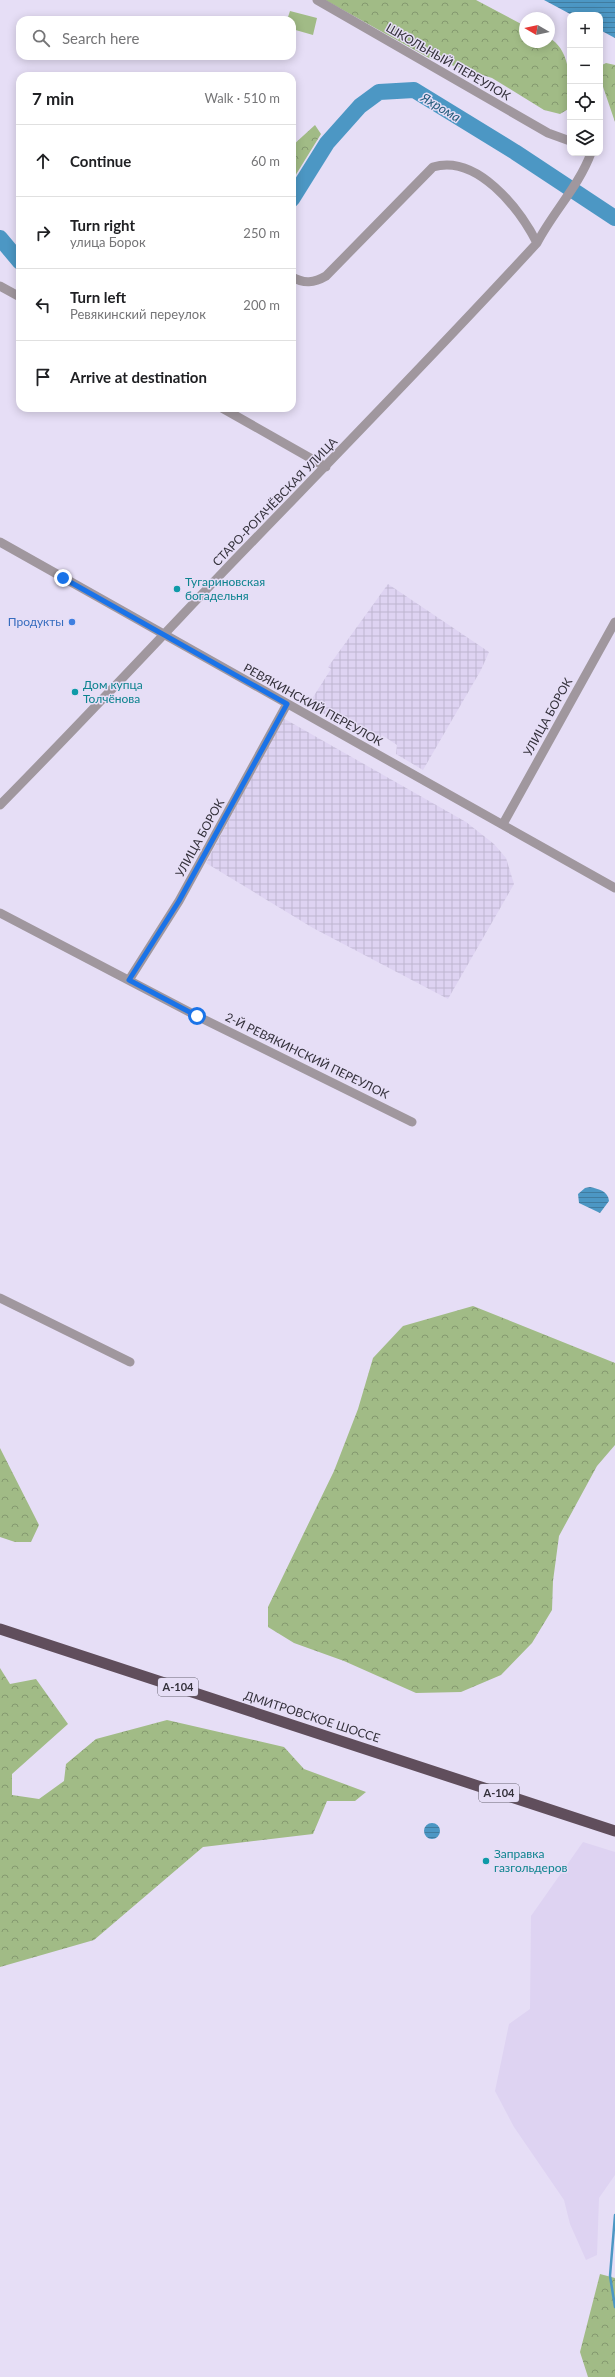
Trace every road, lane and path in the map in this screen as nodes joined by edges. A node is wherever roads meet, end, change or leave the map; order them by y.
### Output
1 (317, 0) edge
2 (567, 139) edge
3 (590, 156) edge
4 (537, 243) junction
5 (296, 279) edge
6 (0, 286) edge
7 (16, 295) edge
8 (229, 412) edge
9 (326, 467) junction
10 (0, 542) edge
11 (615, 622) edge
12 (164, 636) junction
13 (287, 704) junction
14 (0, 805) edge
15 (503, 824) junction
16 (615, 888) edge
17 (0, 913) edge
18 (129, 980) junction
19 (412, 1122) dead end
20 (0, 1298) edge
21 (130, 1362) dead end
22 (0, 1629) edge
23 (615, 1831) edge

1 - 2 street, ШКОЛЬНЫЙ ПЕРЕУЛОК
3 - 4 street, СТАРО-РОГАЧЁВСКАЯ УЛИЦА
4 - 5 street
4 - 9 street, СТАРО-РОГАЧЁВСКАЯ УЛИЦА
6 - 7 street
8 - 9 street
9 - 12 street, СТАРО-РОГАЧЁВСКАЯ УЛИЦА
10 - 12 street, РЕВЯКИНСКИЙ ПЕРЕУЛОК
11 - 15 street, УЛИЦА БОРОК
12 - 13 street, РЕВЯКИНСКИЙ ПЕРЕУЛОК
12 - 14 street, СТАРО-РОГАЧЁВСКАЯ УЛИЦА
13 - 15 street, РЕВЯКИНСКИЙ ПЕРЕУЛОК
13 - 18 street, УЛИЦА БОРОК
15 - 16 street, РЕВЯКИНСКИЙ ПЕРЕУЛОК
17 - 18 street, 2-Й РЕВЯКИНСКИЙ ПЕРЕУЛОК
18 - 19 street, 2-Й РЕВЯКИНСКИЙ ПЕРЕУЛОК
20 - 21 street
22 - 23 highway, ДМИТРОВСКОЕ ШОССЕ / А-104

